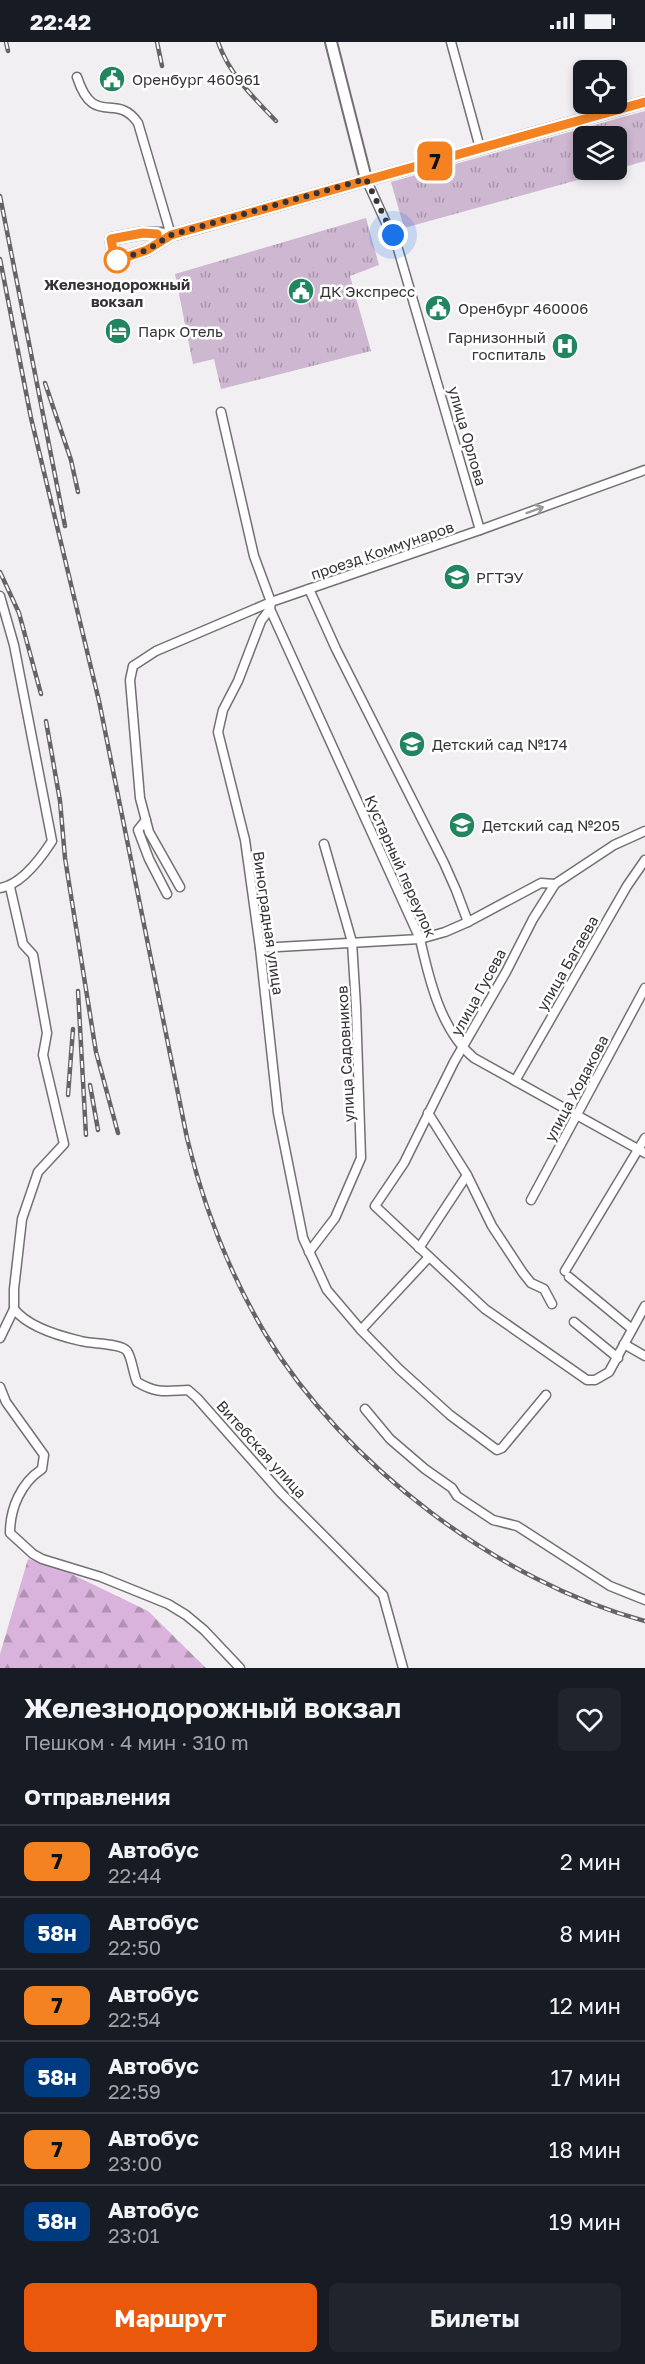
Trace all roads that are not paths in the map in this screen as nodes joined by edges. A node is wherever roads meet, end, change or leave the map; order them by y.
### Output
1 (331, 42) edge
2 (452, 42) edge
3 (77, 76) dead end
4 (645, 102) edge
5 (480, 148) junction
6 (366, 179) junction
7 (171, 235) junction
8 (221, 412) dead end
9 (645, 470) edge
10 (480, 530) junction
11 (309, 589) junction
12 (0, 596) edge
13 (271, 606) junction
14 (146, 820) junction
15 (645, 831) edge
16 (324, 844) dead end
17 (645, 860) edge
18 (555, 884) junction
19 (10, 886) junction
20 (180, 887) dead end
21 (0, 888) edge
22 (167, 894) dead end
23 (468, 922) junction
24 (420, 939) junction
25 (352, 942) junction
26 (260, 948) junction
27 (645, 988) edge
28 (462, 1048) junction
29 (515, 1081) junction
30 (428, 1113) junction
31 (578, 1115) junction
32 (645, 1138) edge
33 (642, 1151) edge
34 (467, 1175) junction
35 (531, 1200) dead end
36 (419, 1248) junction
37 (309, 1251) junction
38 (429, 1257) junction
39 (552, 1304) dead end
40 (645, 1306) edge
41 (14, 1309) junction
42 (574, 1322) dead end
43 (632, 1329) junction
44 (361, 1330) junction
45 (0, 1338) edge
46 (624, 1344) junction
47 (645, 1356) edge
48 (618, 1358) junction
49 (0, 1387) edge
50 (546, 1395) dead end
51 (366, 1409) dead end
52 (645, 1600) edge
53 (240, 1668) edge
54 (403, 1668) edge

1 - 6 main road, улица Орлова
2 - 5 street
3 - 7 street
4 - 5 main road
5 - 6 main road
6 - 7 main road
6 - 10 street, улица Орлова
7 - 7 main road
8 - 13 street, Кустарный переулок
10 -> 9 street, проезд Коммунаров
10 - 11 street, проезд Коммунаров
11 - 13 street, проезд Коммунаров
11 - 23 street
12 - 19 street
13 - 14 street, проезд Коммунаров
13 - 24 street, Кустарный переулок
13 - 26 street, Виноградная улица
14 - 20 street
14 - 22 street
15 - 18 street, улица Гусева
16 - 25 street, улица Садовников
17 - 29 street, улица Багаева
18 - 23 street
18 - 28 street, улица Гусева
19 - 21 street
19 - 41 street
23 - 24 street
24 - 25 street
24 - 28 street, Кустарный переулок
25 - 26 street
25 - 37 street, улица Садовников
26 - 37 street, Виноградная улица
27 - 31 street, улица Ходакова
28 - 29 street, Кустарный переулок
28 - 30 street, улица Гусева
29 - 31 street, Кустарный переулок
30 - 34 street
30 - 36 street, улица Гусева
31 - 33 street, Кустарный переулок
31 - 35 street, улица Ходакова
32 - 33 street
33 - 43 street
34 - 36 street
34 - 39 street
36 - 38 street
37 - 44 street, Виноградная улица
38 - 44 street
38 - 48 street
40 - 43 street
41 - 45 street
41 - 54 street, Витебская улица
42 - 48 street
43 - 46 street
44 - 50 street, Виноградная улица
46 - 47 street
46 - 48 street
49 - 53 street
51 - 52 street

